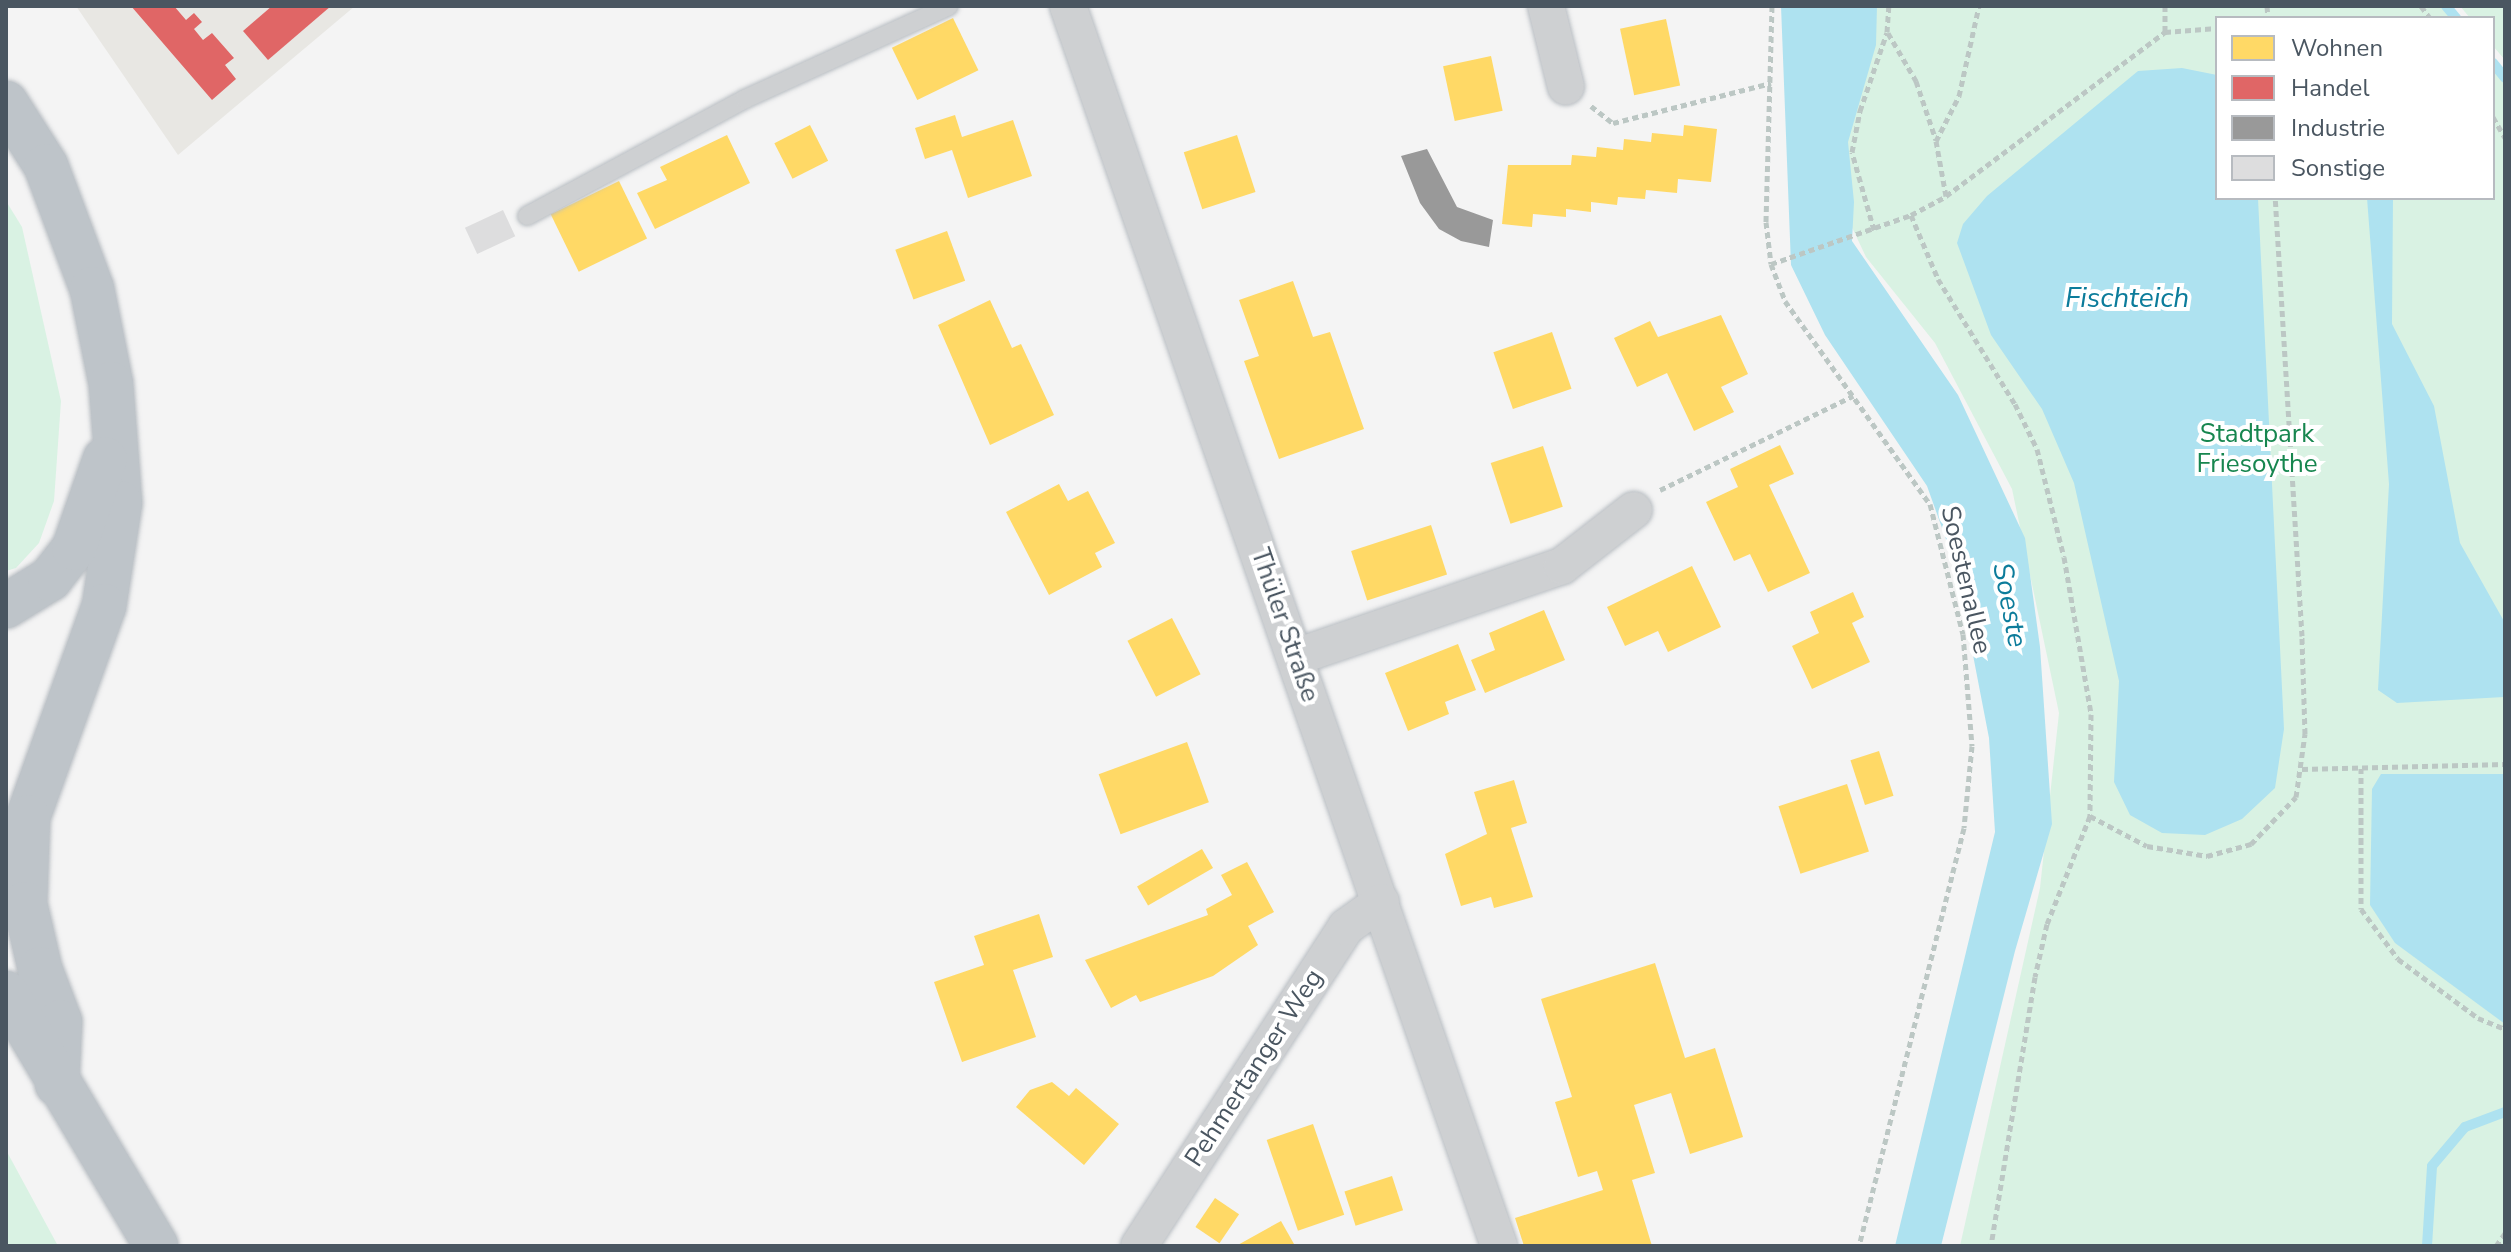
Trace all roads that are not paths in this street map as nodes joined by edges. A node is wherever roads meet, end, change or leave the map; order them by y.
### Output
1 (949, 6) edge
2 (1068, 6) edge
3 (1546, 6) edge
4 (1566, 87) road end
5 (6, 103) edge
6 (527, 216) dead end
7 (114, 426) junction
8 (1634, 510) road end
9 (6, 606) edge
10 (1296, 657) junction
11 (1381, 902) junction
12 (6, 993) edge
13 (57, 1084) junction
14 (156, 1246) edge
15 (1139, 1246) edge
16 (1499, 1246) edge

1 - 6 lane
2 - 10 street, Thüler Straße
3 - 4 street
5 - 7 highway
7 - 9 highway
7 - 13 highway
8 - 10 street
10 - 11 street, Thüler Straße
11 - 15 street, Pehmertanger Weg
11 - 16 street, Thüler Straße
12 - 13 highway
13 - 14 highway

